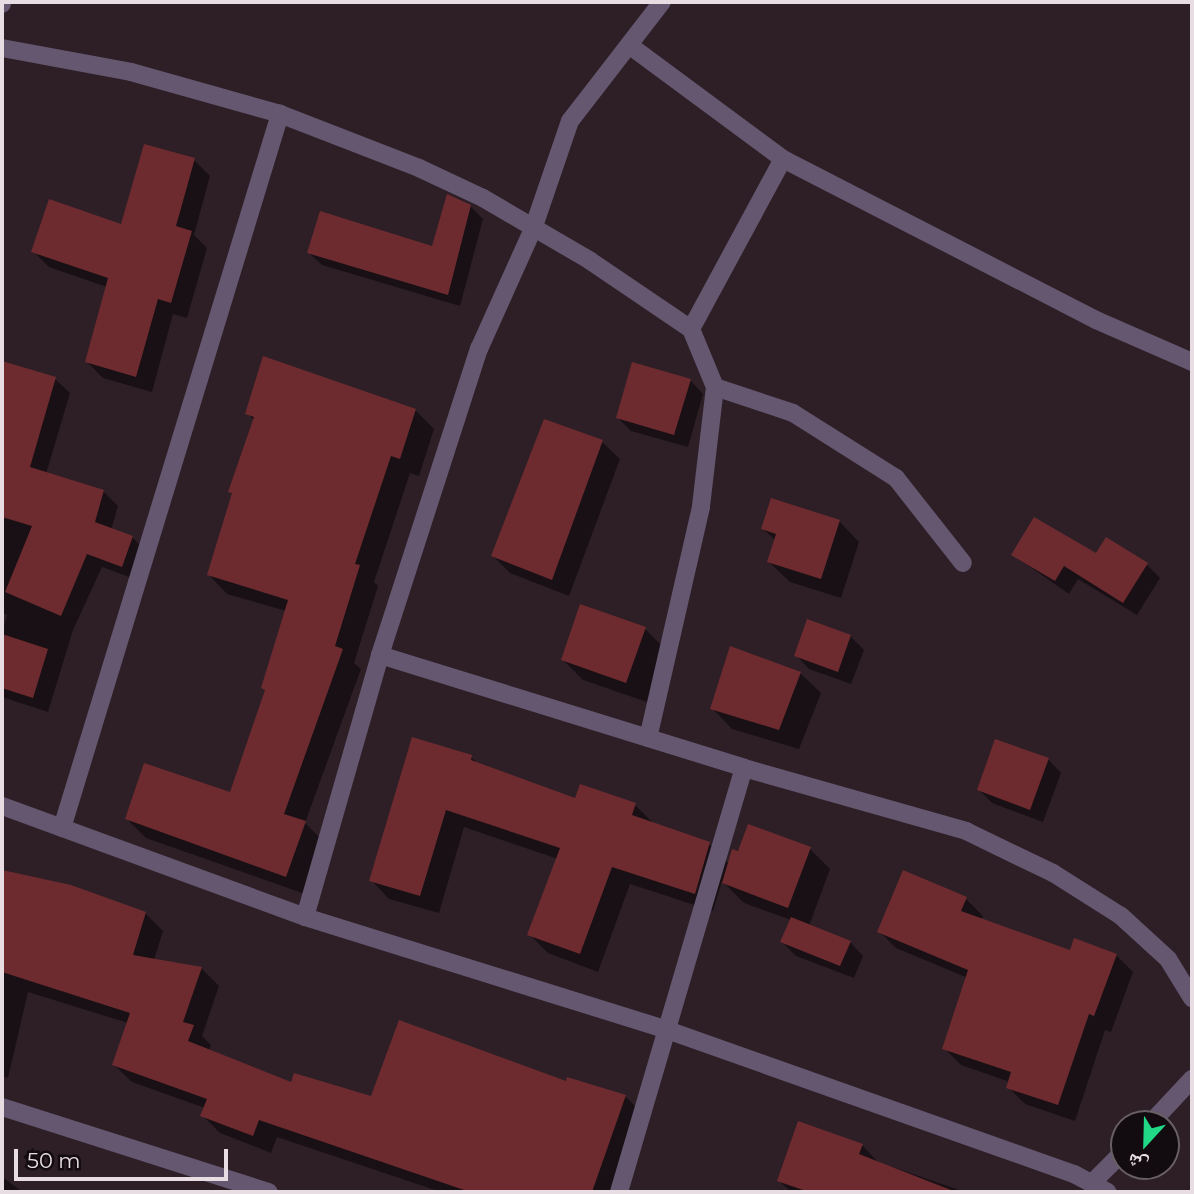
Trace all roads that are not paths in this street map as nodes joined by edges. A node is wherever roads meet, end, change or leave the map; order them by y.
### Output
1 (662, 2) edge
2 (629, 45) junction
3 (2, 48) edge
4 (280, 114) junction
5 (783, 159) junction
6 (533, 229) junction
7 (691, 329) junction
8 (1192, 362) edge
9 (715, 387) junction
10 (964, 563) dead end
11 (380, 654) junction
12 (648, 738) junction
13 (744, 768) junction
14 (2, 806) edge
15 (62, 828) junction
16 (304, 916) junction
17 (1192, 998) edge
18 (670, 1031) junction
19 (1192, 1079) edge
20 (2, 1107) edge
21 (1163, 1110) edge
22 (1110, 1173) edge
23 (226, 1186) edge
24 (1100, 1188) edge
25 (269, 1192) edge
26 (619, 1192) edge

1 - 2 street
2 - 5 street
2 - 6 street
3 - 4 street
4 - 6 street
4 - 15 street
5 - 7 street
5 - 8 street
6 - 7 street
6 - 11 street
7 - 9 street
9 - 10 street
9 - 12 street
11 - 12 street
11 - 16 street
12 - 13 street
13 - 17 street
13 - 18 street
14 - 15 street
15 - 16 street
16 - 18 street
18 - 24 street
18 - 26 street
19 - 21 street
20 - 23 street
22 - 24 street
23 - 25 street

